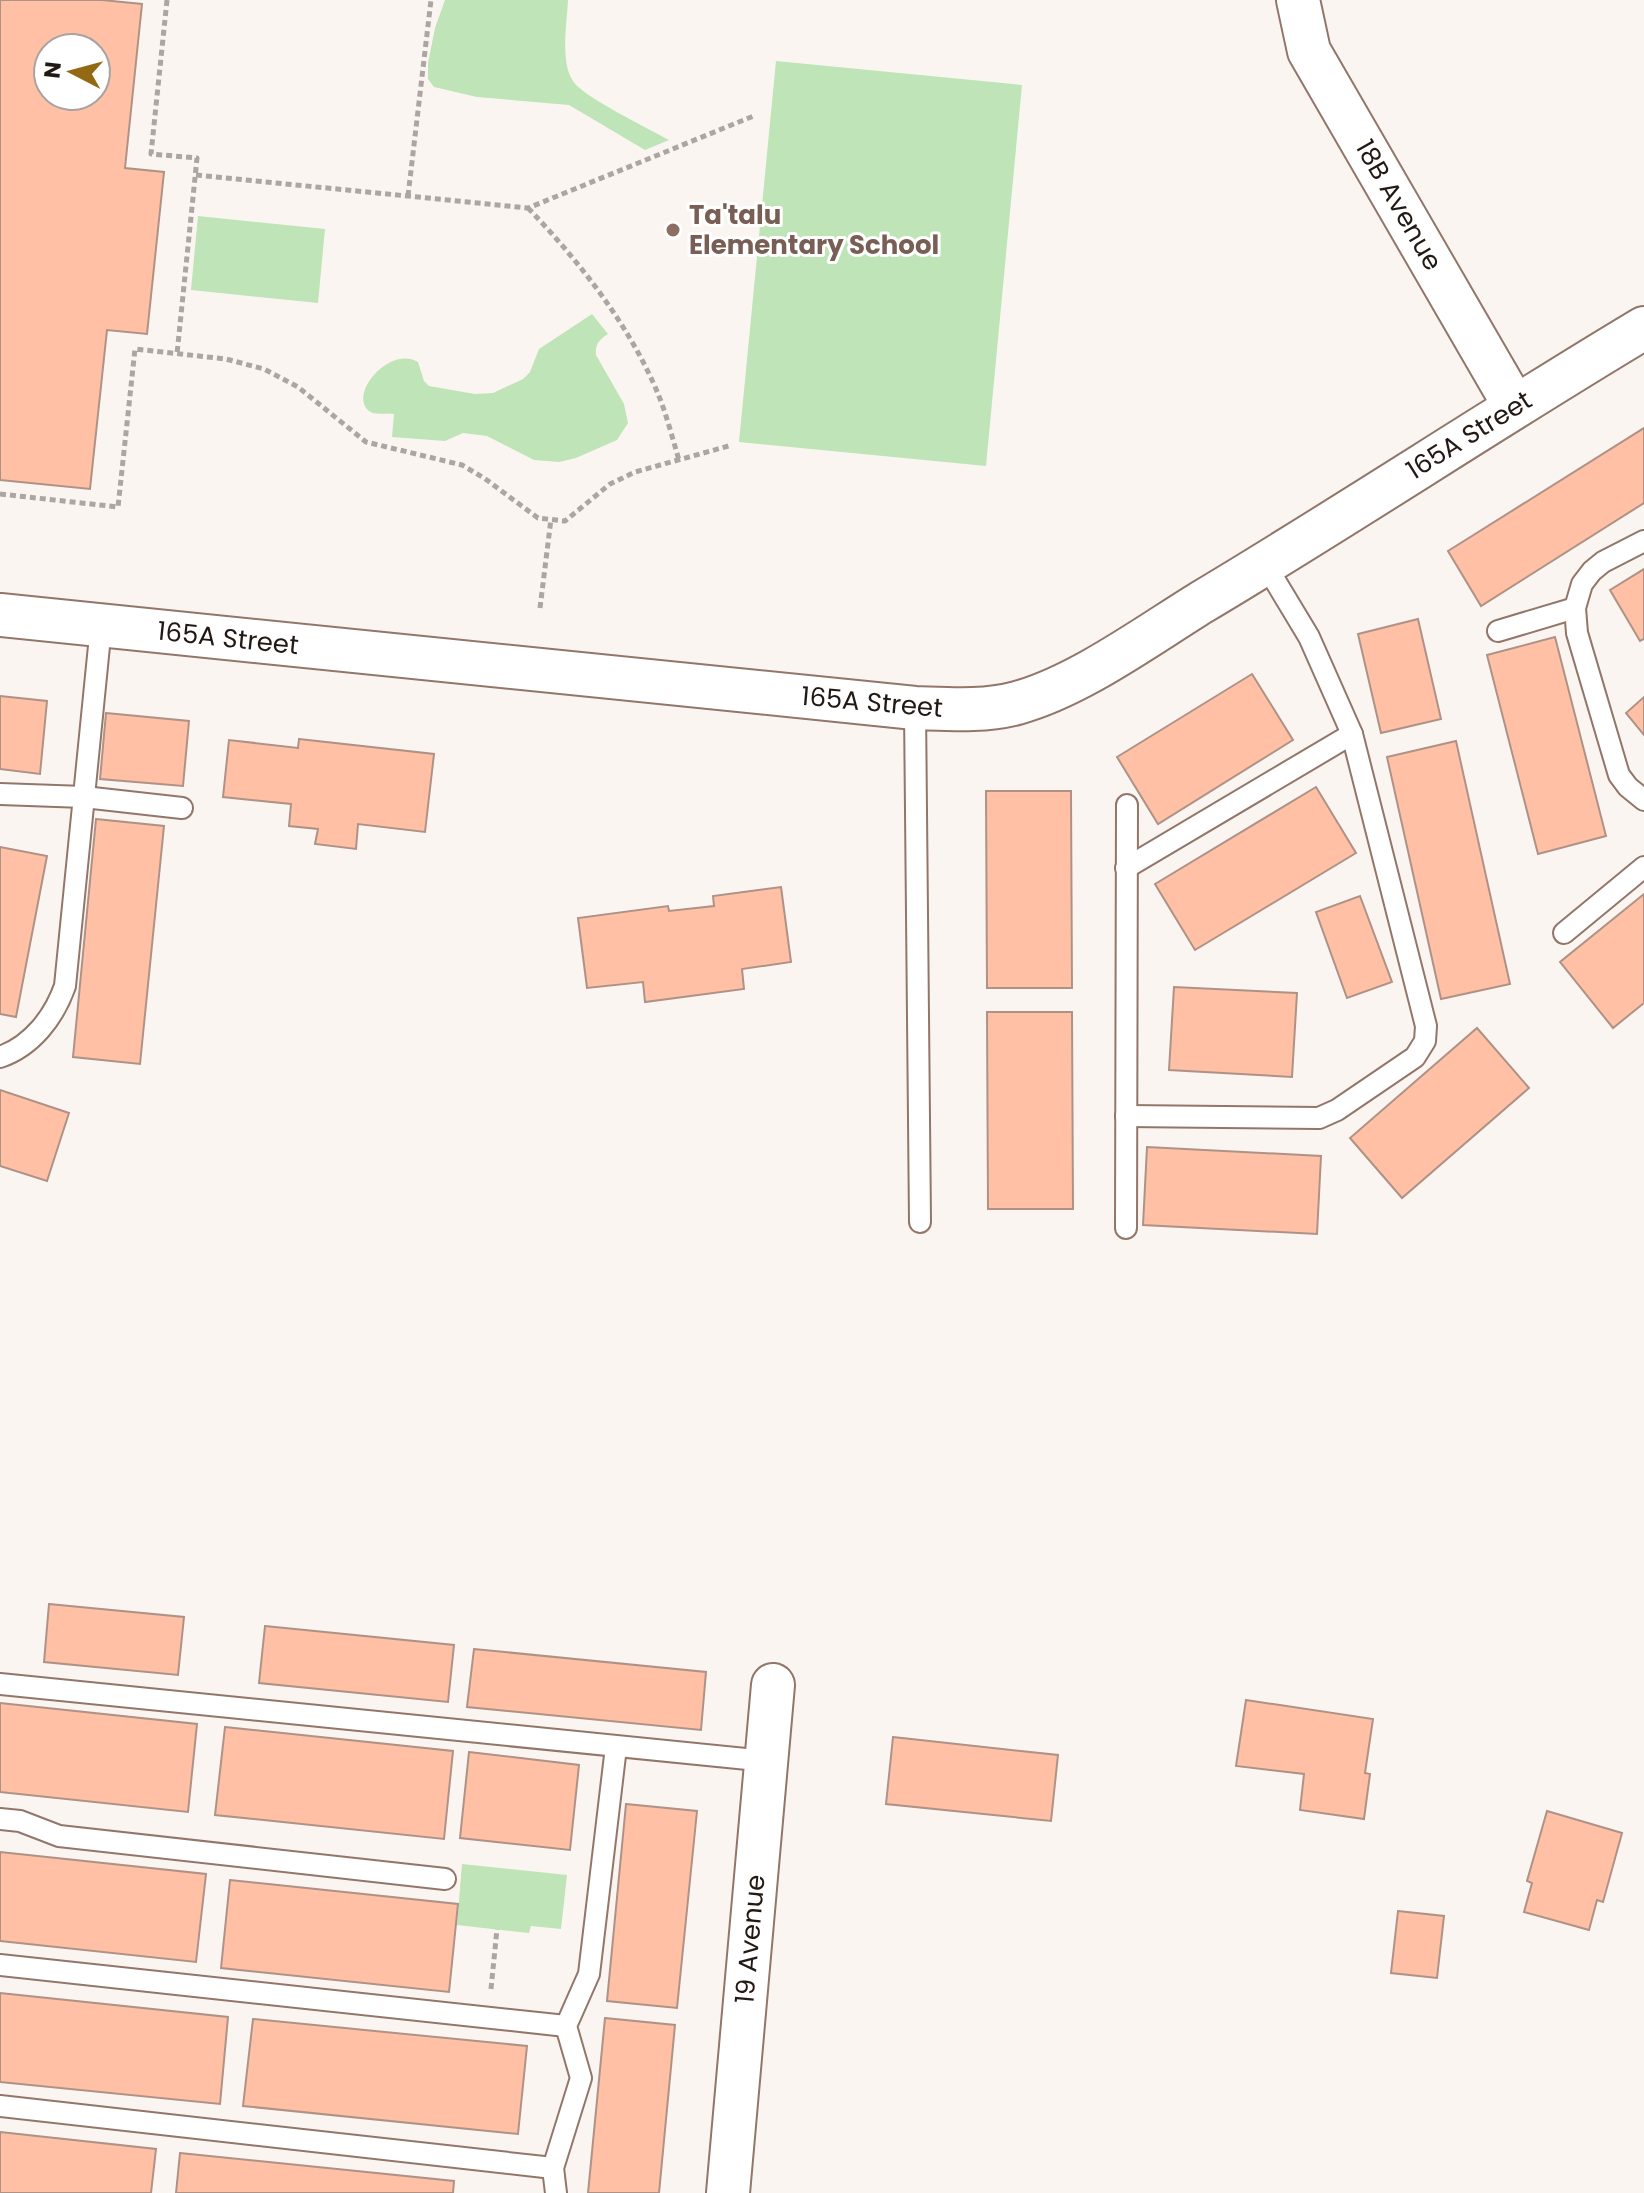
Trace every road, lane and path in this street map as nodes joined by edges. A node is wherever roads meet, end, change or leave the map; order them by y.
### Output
1 (167, 0) edge
2 (431, 0) edge
3 (1298, 0) edge
4 (756, 115) dead end
5 (196, 175) junction
6 (408, 196) junction
7 (528, 208) junction
8 (1644, 328) edge
9 (177, 354) junction
10 (1514, 405) junction
11 (732, 445) dead end
12 (679, 460) junction
13 (0, 494) edge
14 (551, 519) junction
15 (1644, 541) edge
16 (1265, 564) junction
17 (540, 608) dead end
18 (1575, 608) junction
19 (0, 615) edge
20 (101, 626) junction
21 (1498, 631) dead end
22 (915, 708) junction
23 (1352, 734) junction
24 (0, 794) edge
25 (84, 797) junction
26 (1644, 800) edge
27 (1127, 805) dead end
28 (182, 808) dead end
29 (1644, 867) edge
30 (1126, 868) junction
31 (1564, 933) dead end
32 (0, 1057) edge
33 (1126, 1116) junction
34 (920, 1222) dead end
35 (1126, 1228) dead end
36 (0, 1684) edge
37 (773, 1685) dead end
38 (616, 1747) junction
39 (766, 1761) junction
40 (0, 1819) edge
41 (445, 1879) dead end
42 (497, 1929) dead end
43 (0, 1965) edge
44 (488, 2018) junction
45 (566, 2026) junction
46 (0, 2106) edge
47 (553, 2168) junction
48 (556, 2193) edge
49 (728, 2193) edge

1 - 5 path
2 - 6 path
3 - 10 street, 18B Avenue
4 - 7 path
5 - 6 path
5 - 9 path
6 - 7 path
7 - 12 path
8 - 10 street, 165A Street
9 - 13 path
9 - 14 path
10 - 16 street, 165A Street
11 - 12 path
12 - 14 path
14 - 17 path
15 - 18 lane
16 - 22 street, 165A Street
16 - 23 lane
18 - 21 lane
18 - 26 lane
19 - 20 street, 165A Street
20 - 22 street, 165A Street
20 - 25 lane
22 - 34 lane
23 - 30 lane
23 - 33 lane
24 - 25 lane
25 - 28 lane
25 - 32 lane
27 - 30 lane
29 - 31 lane
30 - 33 lane
33 - 35 lane
36 - 38 lane
37 - 39 street, 19 Avenue
38 - 39 lane
38 - 45 lane
39 - 49 street, 19 Avenue
40 - 41 lane
42 - 44 path
43 - 44 lane
44 - 45 lane
45 - 47 lane
46 - 47 lane
47 - 48 lane

